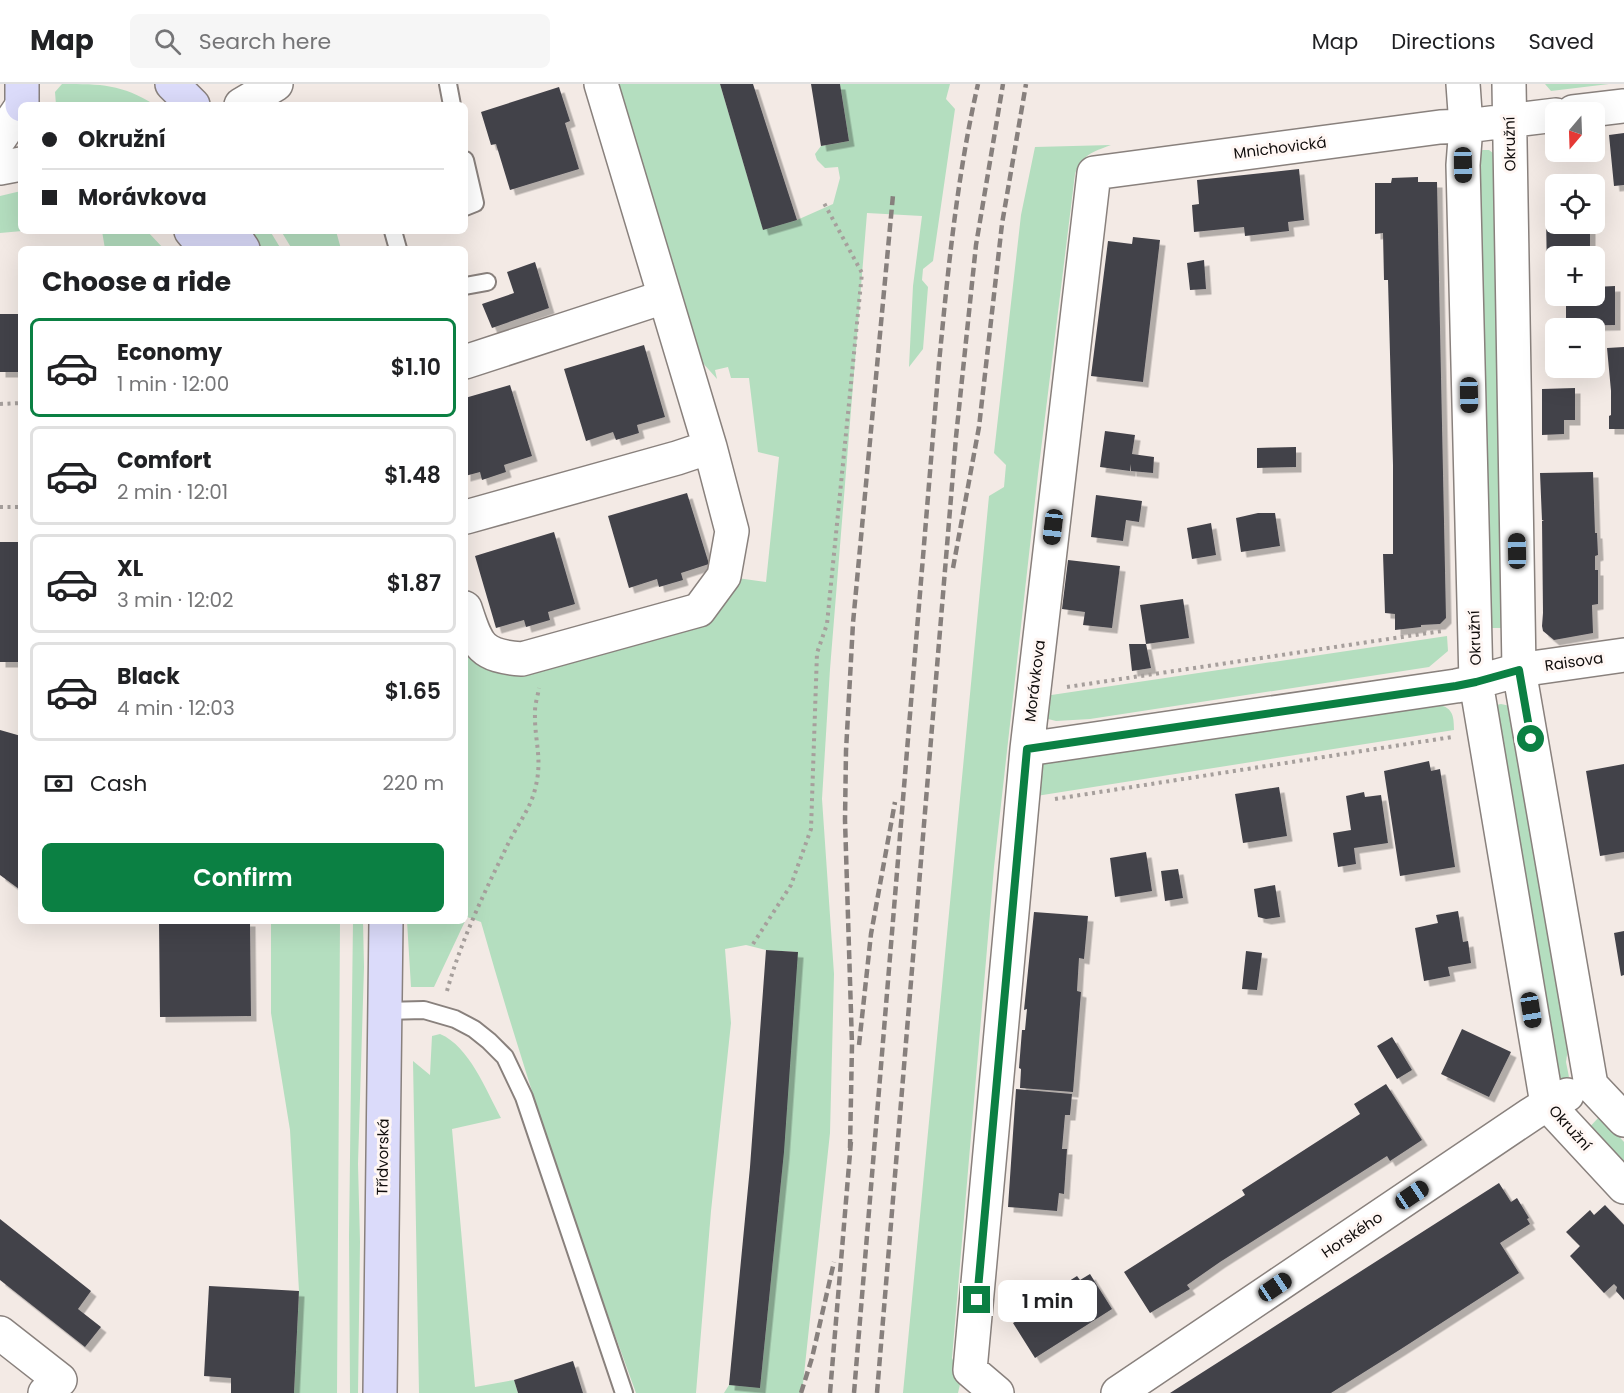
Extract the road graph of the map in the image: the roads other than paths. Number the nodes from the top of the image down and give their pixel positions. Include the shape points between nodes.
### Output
1 (22, 84) edge
2 (172, 84) edge
3 (276, 84) edge
4 (447, 84) edge
5 (601, 84) edge
6 (1463, 84) edge
7 (1509, 84) edge
8 (21, 102) edge
9 (190, 102) edge
10 (246, 102) edge
11 (451, 102) edge
12 (1624, 106) edge
13 (1605, 108) edge
14 (18, 111) edge
15 (1545, 116) edge
16 (1510, 121) junction
17 (1466, 126) junction
18 (0, 138) edge
19 (18, 165) edge
20 (0, 168) edge
21 (1094, 172) joint
22 (468, 173) edge
23 (468, 206) edge
24 (194, 234) edge
25 (204, 246) edge
26 (487, 282) dead end
27 (468, 285) edge
28 (664, 297) junction
29 (468, 361) edge
30 (710, 447) junction
31 (468, 517) edge
32 (468, 617) edge
33 (1624, 656) edge
34 (1519, 670) junction
35 (1476, 682) junction
36 (1027, 749) junction
37 (386, 924) edge
38 (384, 1011) junction
39 (1591, 1085) junction
40 (1547, 1104) junction
41 (1624, 1120) edge
42 (1624, 1187) edge
43 (0, 1333) edge
44 (53, 1387) edge
45 (380, 1393) edge
46 (624, 1393) edge
47 (997, 1393) edge
48 (1118, 1393) edge

1 - 8 main road
2 - 9 main road
3 - 10 street
4 - 11 lane
5 - 28 street
6 - 17 street
7 - 16 street, Okružní
12 - 13 street
14 - 18 street
15 - 16 street, Mnichovická
16 - 17 street, Mnichovická
16 - 34 street, Okružní
17 - 21 street, Mnichovická
17 - 35 street, Okružní via 1463,165
19 - 20 street
21 - 36 street, Morávkova
22 - 23 lane via 475,203
24 - 25 main road
26 - 27 lane
28 - 29 street
28 - 30 street
30 - 31 street
30 - 32 street via 732,531 724,576 699,610 522,659 489,652 476,640
33 - 34 street, Raisova
34 - 35 street, Raisova
34 - 39 street, Okružní
35 - 36 street, Raisova
35 - 40 street, Okružní
36 - 47 street, Morávkova via 970,1370
37 - 38 main road, Třídvorská
38 - 45 main road, Třídvorská
38 - 46 lane via 424,1010 440,1015 474,1029 505,1057 524,1097
39 - 40 street, Horského
39 - 41 street
40 - 42 street, Okružní
40 - 48 street, Horského
43 - 44 street

